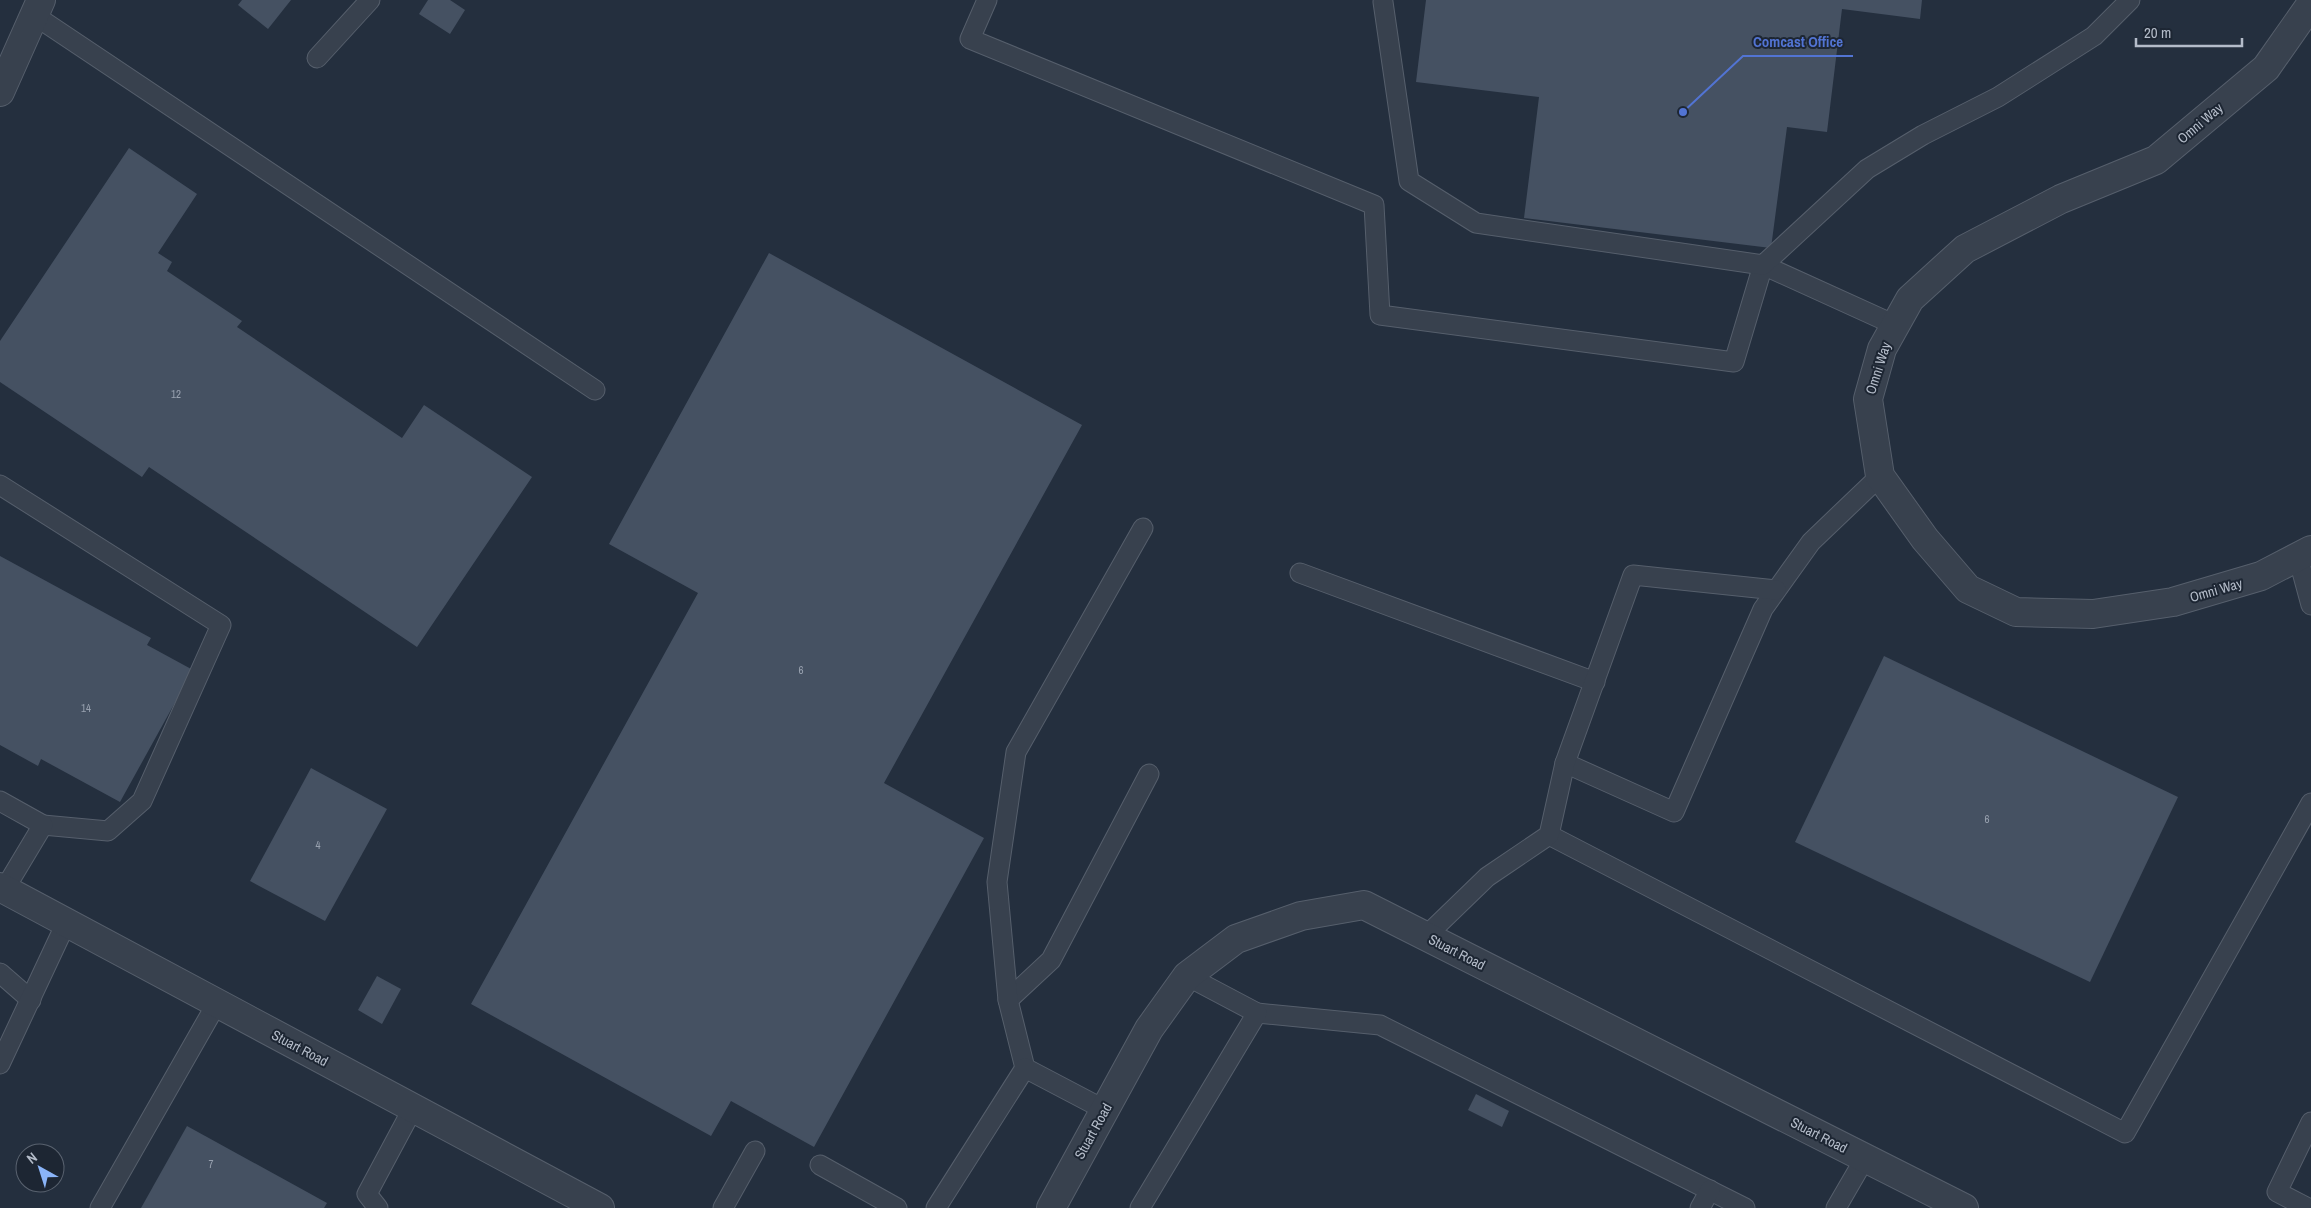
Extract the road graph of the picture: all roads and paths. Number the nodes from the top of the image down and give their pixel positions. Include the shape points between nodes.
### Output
1 (370, 0) edge
2 (988, 0) edge
3 (2130, 0) edge
4 (1382, 1) edge
5 (2311, 4) edge
6 (37, 7) edge
7 (8, 56) edge
8 (317, 58) dead end
9 (0, 92) edge
10 (1763, 264) junction
11 (1895, 325) junction
12 (595, 390) dead end
13 (1880, 476) junction
14 (0, 485) edge
15 (1143, 528) dead end
16 (2305, 554) edge
17 (1300, 573) dead end
18 (1776, 590) junction
19 (2311, 605) edge
20 (1594, 682) junction
21 (1566, 763) junction
22 (1149, 774) dead end
23 (0, 801) edge
24 (2311, 803) edge
25 (43, 825) junction
26 (1549, 835) junction
27 (2, 888) edge
28 (67, 922) junction
29 (1426, 936) junction
30 (0, 972) edge
31 (1187, 976) junction
32 (31, 1000) junction
33 (1008, 1000) junction
34 (217, 1003) junction
35 (1256, 1013) junction
36 (0, 1064) edge
37 (1026, 1068) junction
38 (413, 1108) junction
39 (1105, 1110) junction
40 (2311, 1122) edge
41 (755, 1152) dead end
42 (1865, 1158) junction
43 (820, 1165) dead end
44 (1710, 1190) junction
45 (100, 1208) edge
46 (378, 1208) edge
47 (600, 1208) edge
48 (724, 1208) edge
49 (897, 1208) edge
50 (936, 1208) edge
51 (1051, 1208) edge
52 (1140, 1208) edge
53 (1700, 1208) edge
54 (1745, 1208) edge
55 (1836, 1208) edge
56 (1964, 1208) edge
57 (2308, 1208) edge

1 - 8 lane
2 - 10 lane via 970,39 1374,205 1380,315 1734,362
3 - 10 lane via 2094,36 1998,97 1923,135 1867,169
4 - 10 lane via 1409,181 1476,223
5 - 11 street, Omni Way via 2266,68 2156,160 2060,199 1965,249 1910,299
6 - 7 street
6 - 12 lane
7 - 9 street
10 - 11 lane
11 - 13 street, Omni Way via 1882,349 1868,399
13 - 16 street, Omni Way via 1925,539 1968,589 2016,612 2093,614 2173,602 2261,576
13 - 18 lane via 1811,542
14 - 25 lane via 221,625 142,801 108,831
15 - 33 lane via 1016,752 997,882
16 - 19 lane
17 - 20 lane
18 - 20 lane via 1633,575
18 - 21 lane via 1763,609 1674,812
20 - 21 lane
21 - 26 lane
22 - 33 lane via 1051,960
23 - 25 lane
24 - 26 lane via 2126,1133
25 - 27 lane
26 - 29 lane via 1487,878
27 - 28 street, Stuart Road
28 - 32 lane
28 - 34 street, Stuart Road
29 - 31 street, Stuart Road via 1364,906 1302,916 1236,939
29 - 42 street, Stuart Road
30 - 32 lane
31 - 35 lane
31 - 39 street, Stuart Road via 1149,1029
32 - 36 lane
33 - 37 lane
34 - 38 street, Stuart Road
34 - 45 lane
35 - 44 lane via 1380,1025
35 - 52 lane
37 - 39 lane
37 - 50 lane
38 - 46 lane via 367,1194
38 - 47 street, Stuart Road
39 - 51 street, Stuart Road
40 - 57 lane via 2277,1192
41 - 48 lane
42 - 55 lane
42 - 56 street, Stuart Road
43 - 49 lane
44 - 53 lane
44 - 54 lane

